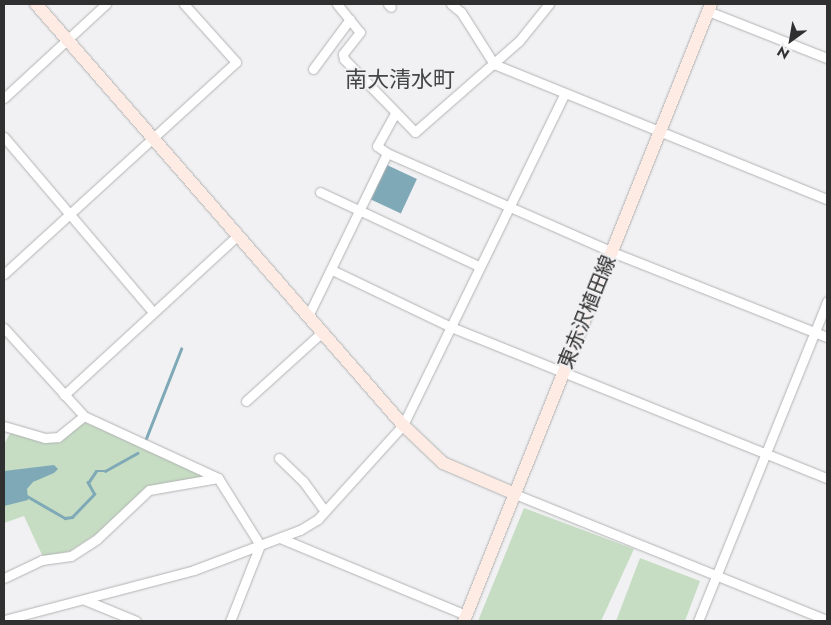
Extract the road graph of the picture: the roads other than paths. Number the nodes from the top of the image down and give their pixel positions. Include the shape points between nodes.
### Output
1 (36, 4) edge
2 (106, 4) edge
3 (184, 4) edge
4 (337, 4) edge
5 (451, 4) edge
6 (548, 4) edge
7 (710, 7) edge
8 (350, 19) junction
9 (67, 40) junction
10 (827, 58) edge
11 (494, 64) junction
12 (313, 69) dead end
13 (565, 93) junction
14 (4, 98) edge
15 (395, 113) junction
16 (660, 131) junction
17 (4, 136) edge
18 (152, 137) junction
19 (387, 153) junction
20 (320, 192) dead end
21 (827, 198) edge
22 (508, 206) junction
23 (360, 211) junction
24 (70, 214) junction
25 (238, 235) junction
26 (612, 252) junction
27 (479, 266) junction
28 (332, 270) junction
29 (4, 274) edge
30 (827, 301) edge
31 (153, 312) junction
32 (308, 316) junction
33 (451, 327) junction
34 (4, 328) edge
35 (322, 332) junction
36 (815, 332) junction
37 (827, 337) edge
38 (563, 373) junction
39 (64, 395) junction
40 (246, 402) dead end
41 (84, 416) junction
42 (403, 425) junction
43 (4, 426) edge
44 (766, 454) junction
45 (279, 458) dead end
46 (218, 478) junction
47 (827, 478) edge
48 (515, 494) junction
49 (325, 511) junction
50 (280, 538) junction
51 (260, 545) junction
52 (718, 574) junction
53 (4, 578) edge
54 (85, 600) junction
55 (465, 618) edge
56 (4, 620) edge
57 (827, 620) edge
58 (136, 621) edge
59 (230, 621) edge
60 (698, 621) edge

1 - 9 street
2 - 9 street
3 - 18 street via 236,62
4 - 8 street
5 - 11 street via 460,12
6 - 11 street via 519,41
7 - 10 street
7 - 16 street, 東赤沢植田線
8 - 12 street
8 - 15 street via 360,32 343,54 344,60
9 - 14 street
9 - 18 street
11 - 13 street
11 - 15 street via 415,132
13 - 16 street
13 - 22 street
15 - 19 street via 377,146
16 - 21 street
16 - 26 street, 東赤沢植田線
17 - 24 street
18 - 24 street
18 - 25 street
19 - 22 street
19 - 23 street
20 - 23 street
22 - 26 street
22 - 27 street
23 - 27 street
23 - 28 street
24 - 29 street
24 - 31 street
25 - 31 street
25 - 32 street
26 - 36 street
26 - 38 street, 東赤沢植田線
27 - 33 street
28 - 32 street
28 - 33 street
30 - 36 street
31 - 39 street
32 - 35 street
33 - 38 street
33 - 42 street
34 - 39 street
35 - 40 street
35 - 42 street
36 - 37 street
36 - 44 street
38 - 44 street
38 - 48 street, 東赤沢植田線
39 - 41 street
41 - 43 street via 58,437 45,438
41 - 46 street
42 - 48 street via 443,463
42 - 49 street
44 - 47 street
44 - 52 street
45 - 49 street via 303,481
46 - 51 street
46 - 53 street via 149,490 97,539 72,556 42,560
48 - 52 street
48 - 55 street, 東赤沢植田線
49 - 50 street via 300,530
50 - 51 street
50 - 55 street
51 - 54 street via 194,570
51 - 59 street
52 - 57 street
52 - 60 street
54 - 56 street
54 - 58 street

